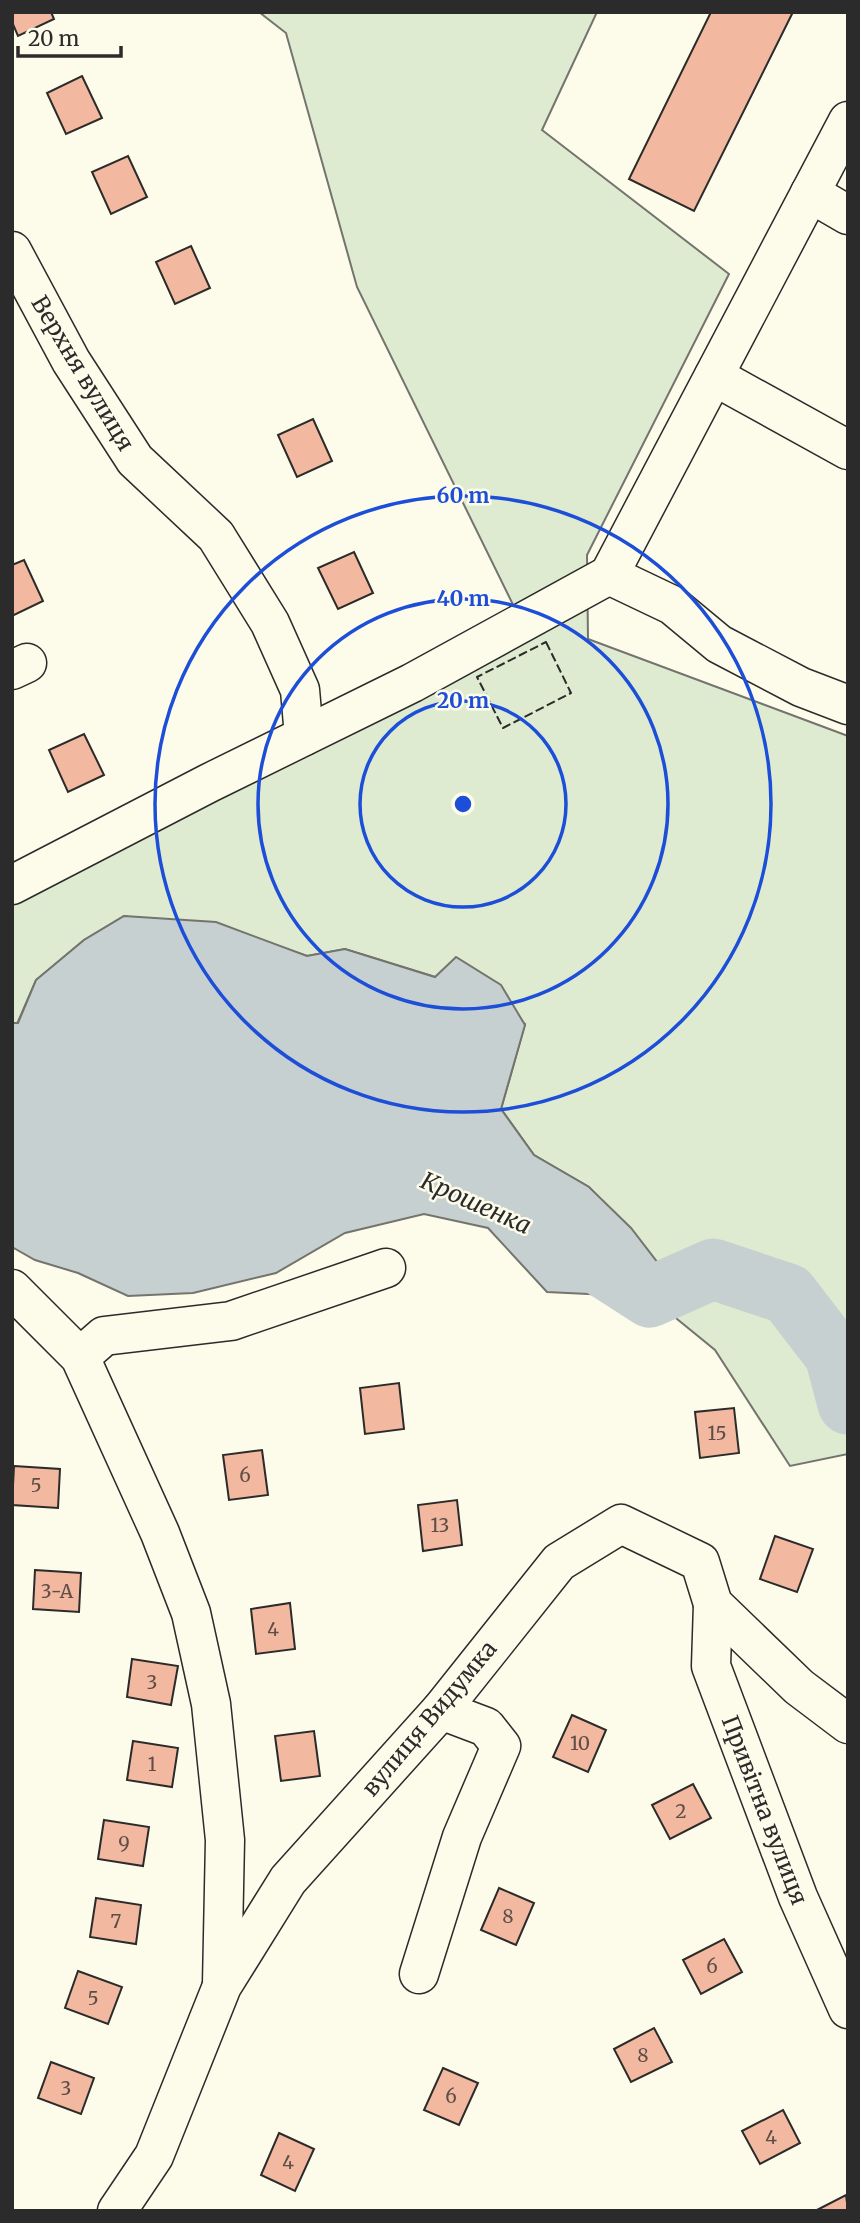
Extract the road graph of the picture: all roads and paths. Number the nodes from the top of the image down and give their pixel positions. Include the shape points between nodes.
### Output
1 (848, 121) edge
2 (810, 193) junction
3 (848, 215) edge
4 (12, 251) edge
5 (714, 376) junction
6 (848, 450) edge
7 (609, 575) junction
8 (848, 705) edge
9 (304, 736) junction
10 (12, 885) edge
11 (386, 1268) dead end
12 (13, 1292) edge
13 (80, 1357) junction
14 (713, 1604) junction
15 (440, 1710) junction
16 (848, 1724) edge
17 (419, 1975) dead end
18 (222, 1986) junction
19 (848, 2009) edge
20 (117, 2211) edge

1 - 2 street
2 - 3 street
2 - 5 street
4 - 9 street, Верхня вулиця via 71,361 135,460 216,536 270,623 300,690
5 - 6 street
5 - 7 street
7 - 8 street via 671,605 719,645
7 - 9 street via 412,683
9 - 10 street
11 - 13 street via 230,1321 104,1336
12 - 13 street
13 - 18 street via 160,1533 194,1626 211,1704 225,1840
14 - 15 street, вулиця Видумка via 700,1562 621,1524 559,1562
14 - 16 street, вулиця Видумка via 799,1688
14 - 19 street, Привітна вулиця via 710,1666 798,1898
15 - 17 street via 486,1727 501,1746 462,1837
15 - 18 street, вулиця Видумка via 288,1880
18 - 20 street, вулиця Видумка via 154,2156

